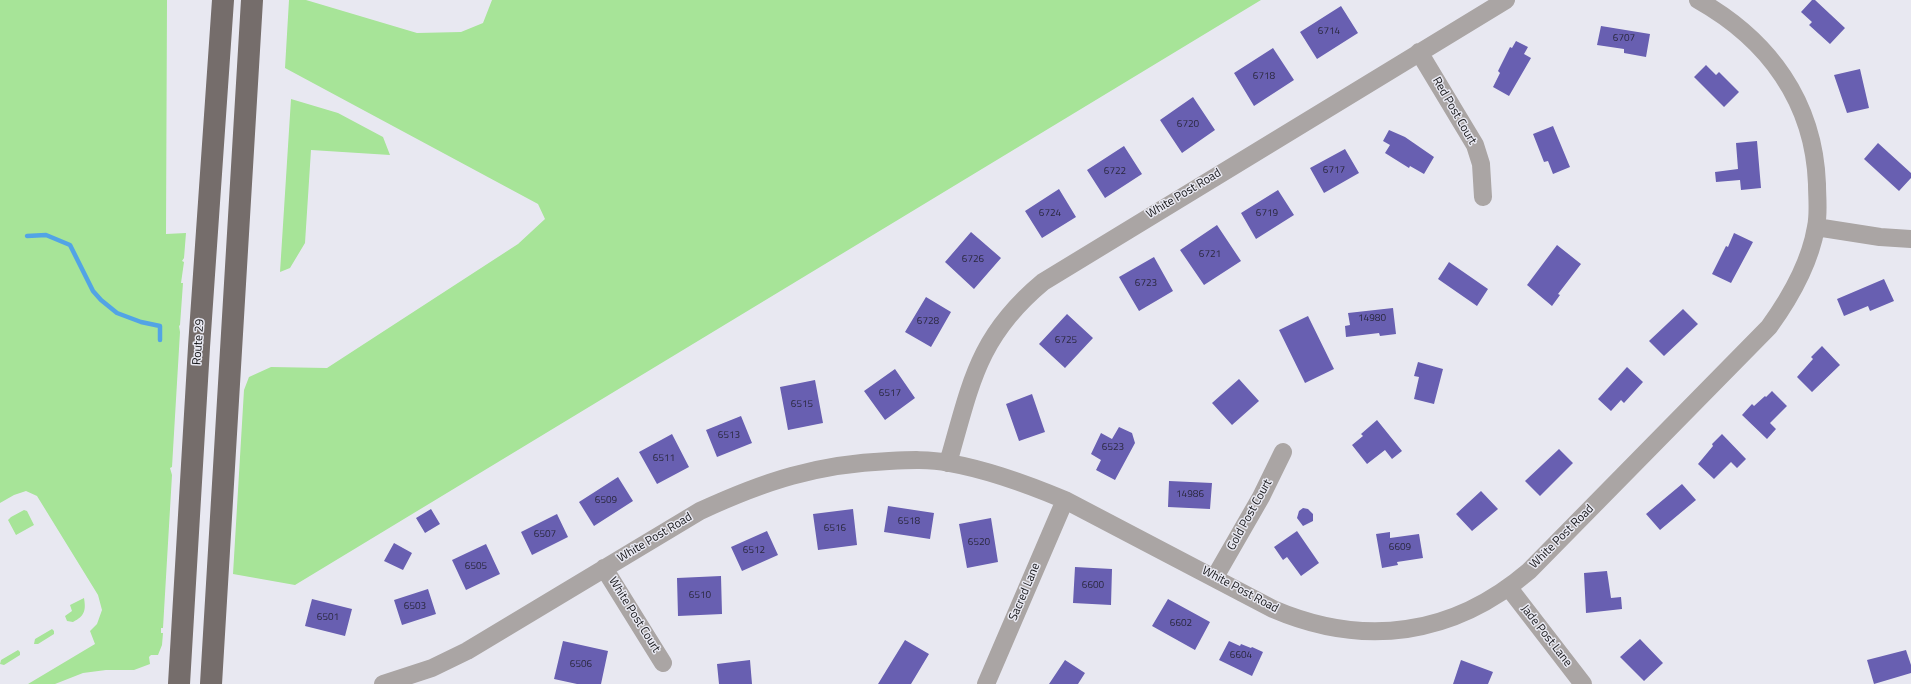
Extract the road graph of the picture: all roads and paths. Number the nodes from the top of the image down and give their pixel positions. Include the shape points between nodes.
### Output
1 (223, 0) edge
2 (252, 0) edge
3 (1506, 0) edge
4 (1698, 0) edge
5 (1419, 52) junction
6 (1484, 197) dead end
7 (1816, 227) junction
8 (1911, 239) edge
9 (1283, 452) dead end
10 (948, 463) junction
11 (1064, 500) junction
12 (604, 568) junction
13 (1215, 577) junction
14 (1509, 588) junction
15 (663, 663) dead end
16 (180, 684) edge
17 (211, 684) edge
18 (383, 684) edge
19 (986, 684) edge
20 (1583, 684) edge

1 - 16 main road, Route 29 via 199,347
2 - 17 main road
3 - 5 street, White Post Road
4 - 7 street, White Post Road via 1716,10 1756,42 1780,70 1797,100 1814,153 1818,211
5 - 6 street, Red Post Court via 1475,145 1481,164
5 - 10 street, White Post Road via 1120,233 1029,293 1001,324 981,357
7 - 8 street
7 - 14 street, White Post Road via 1793,289 1768,327 1529,571
9 - 13 street, Gold Post Court via 1261,497
10 - 11 street, White Post Road via 1003,476
10 - 12 street, White Post Road via 913,460 859,462 785,476 700,511
11 - 13 street, White Post Road
11 - 19 street, Sacred Lane
12 - 15 street, White Post Court
12 - 18 street, White Post Road via 468,651 432,668
13 - 14 street, White Post Road via 1273,609 1297,619 1333,628 1369,632 1403,630 1436,624 1484,604
14 - 20 street, Jade Post Lane

